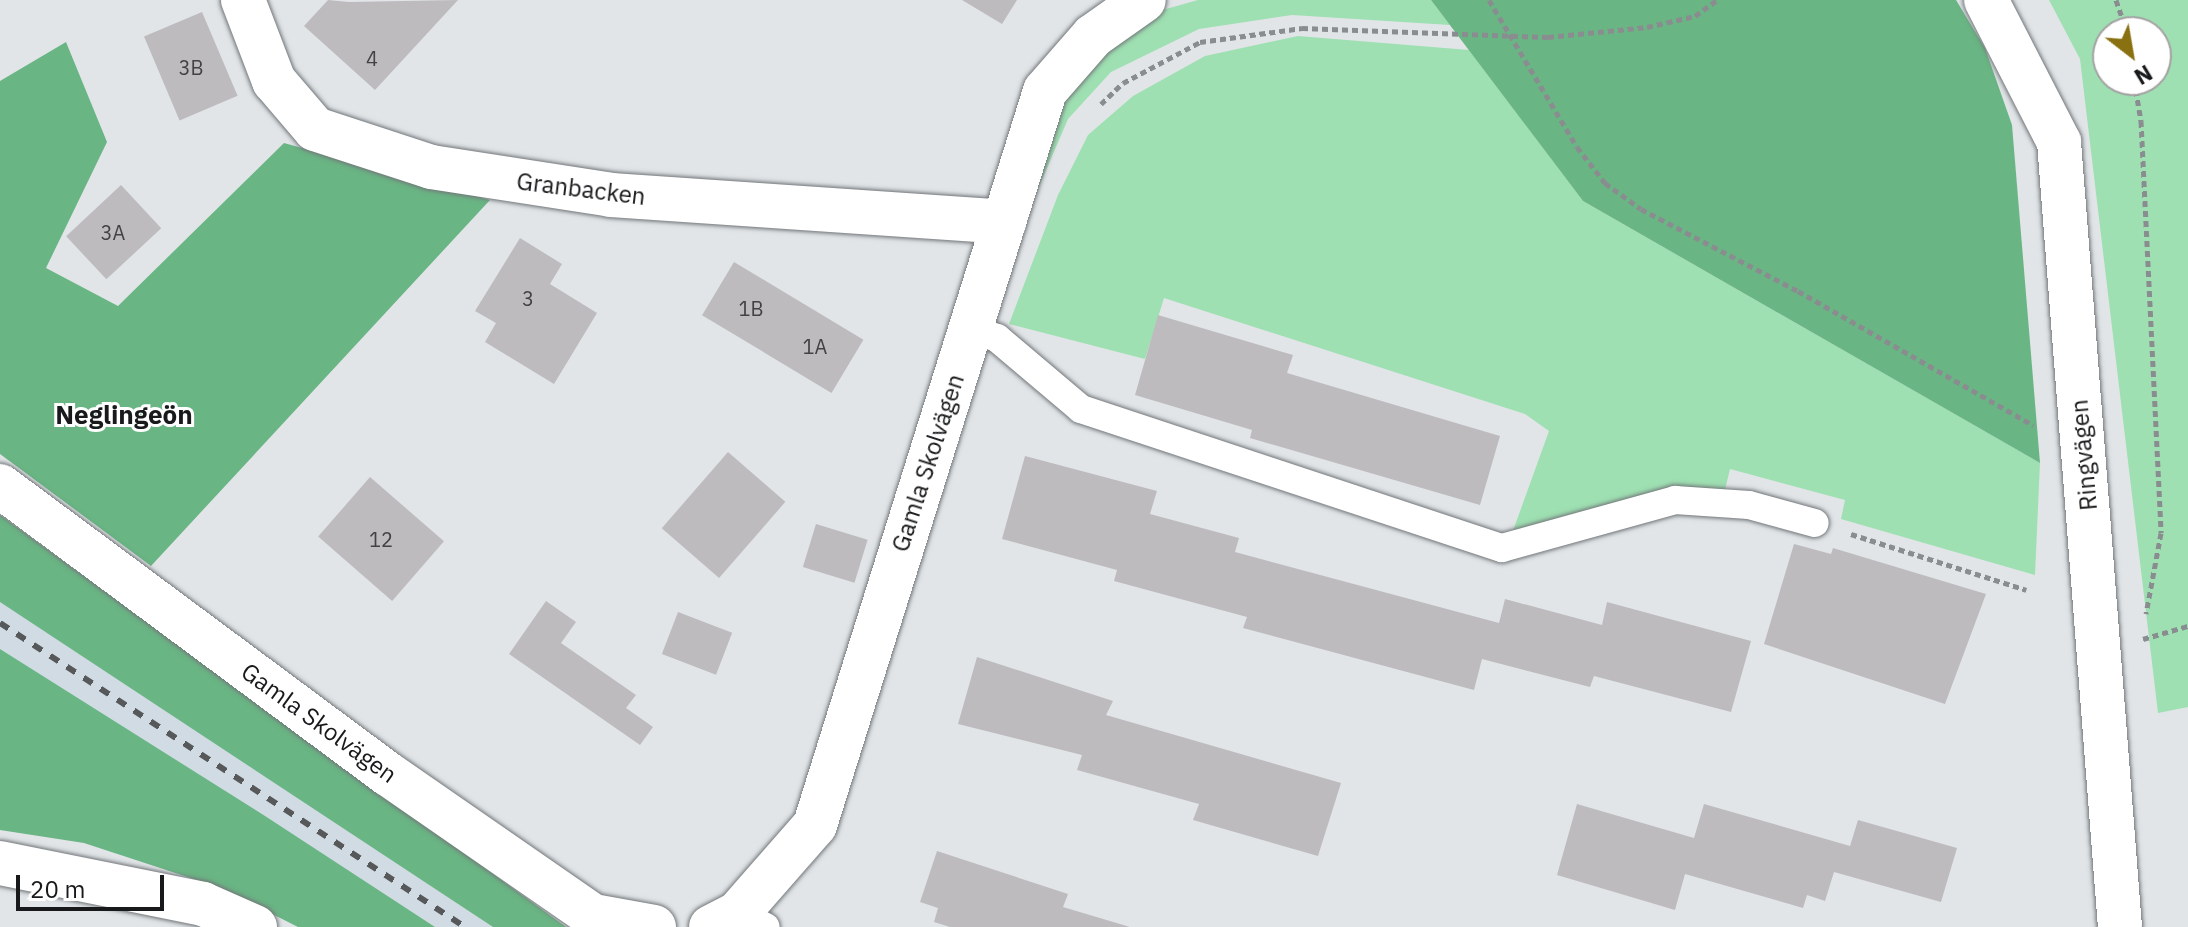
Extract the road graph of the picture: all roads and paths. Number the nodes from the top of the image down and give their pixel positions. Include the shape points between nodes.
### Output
1 (243, 0) edge
2 (1144, 0) edge
3 (1489, 0) edge
4 (1717, 0) edge
5 (1986, 0) edge
6 (1508, 35) junction
7 (2137, 96) edge
8 (1089, 116) dead end
9 (1004, 222) junction
10 (971, 329) junction
11 (2085, 457) junction
12 (0, 486) edge
13 (1815, 523) joint
14 (2026, 590) dead end
15 (2145, 621) dead end
16 (2188, 626) edge
17 (2142, 631) dead end
18 (2138, 641) junction
19 (2135, 651) dead end
20 (0, 863) edge
21 (738, 922) edge
22 (255, 927) edge
23 (654, 927) edge
24 (2120, 927) edge

1 - 9 street, Granbacken via 274,81 315,129 431,167 611,195
2 - 9 street, Gamla Skolvägen via 1093,36 1045,91
3 - 6 path
4 - 6 path via 1695,16 1647,27 1548,37
5 - 11 street, Ringvägen via 2059,142
6 - 8 path via 1302,28 1200,42 1123,83
6 - 11 path via 1577,147 1617,192 1948,374
7 - 15 path via 2161,533
9 - 10 street, Gamla Skolvägen
10 - 13 lane via 997,338 1081,409 1502,548 1675,500 1749,505
10 - 21 street, Gamla Skolvägen via 815,825
11 - 24 street, Ringvägen
12 - 23 street, Gamla Skolvägen via 388,774 593,916
13 - 14 path
16 - 18 path
17 - 18 path
18 - 19 path
20 - 22 street via 203,904

